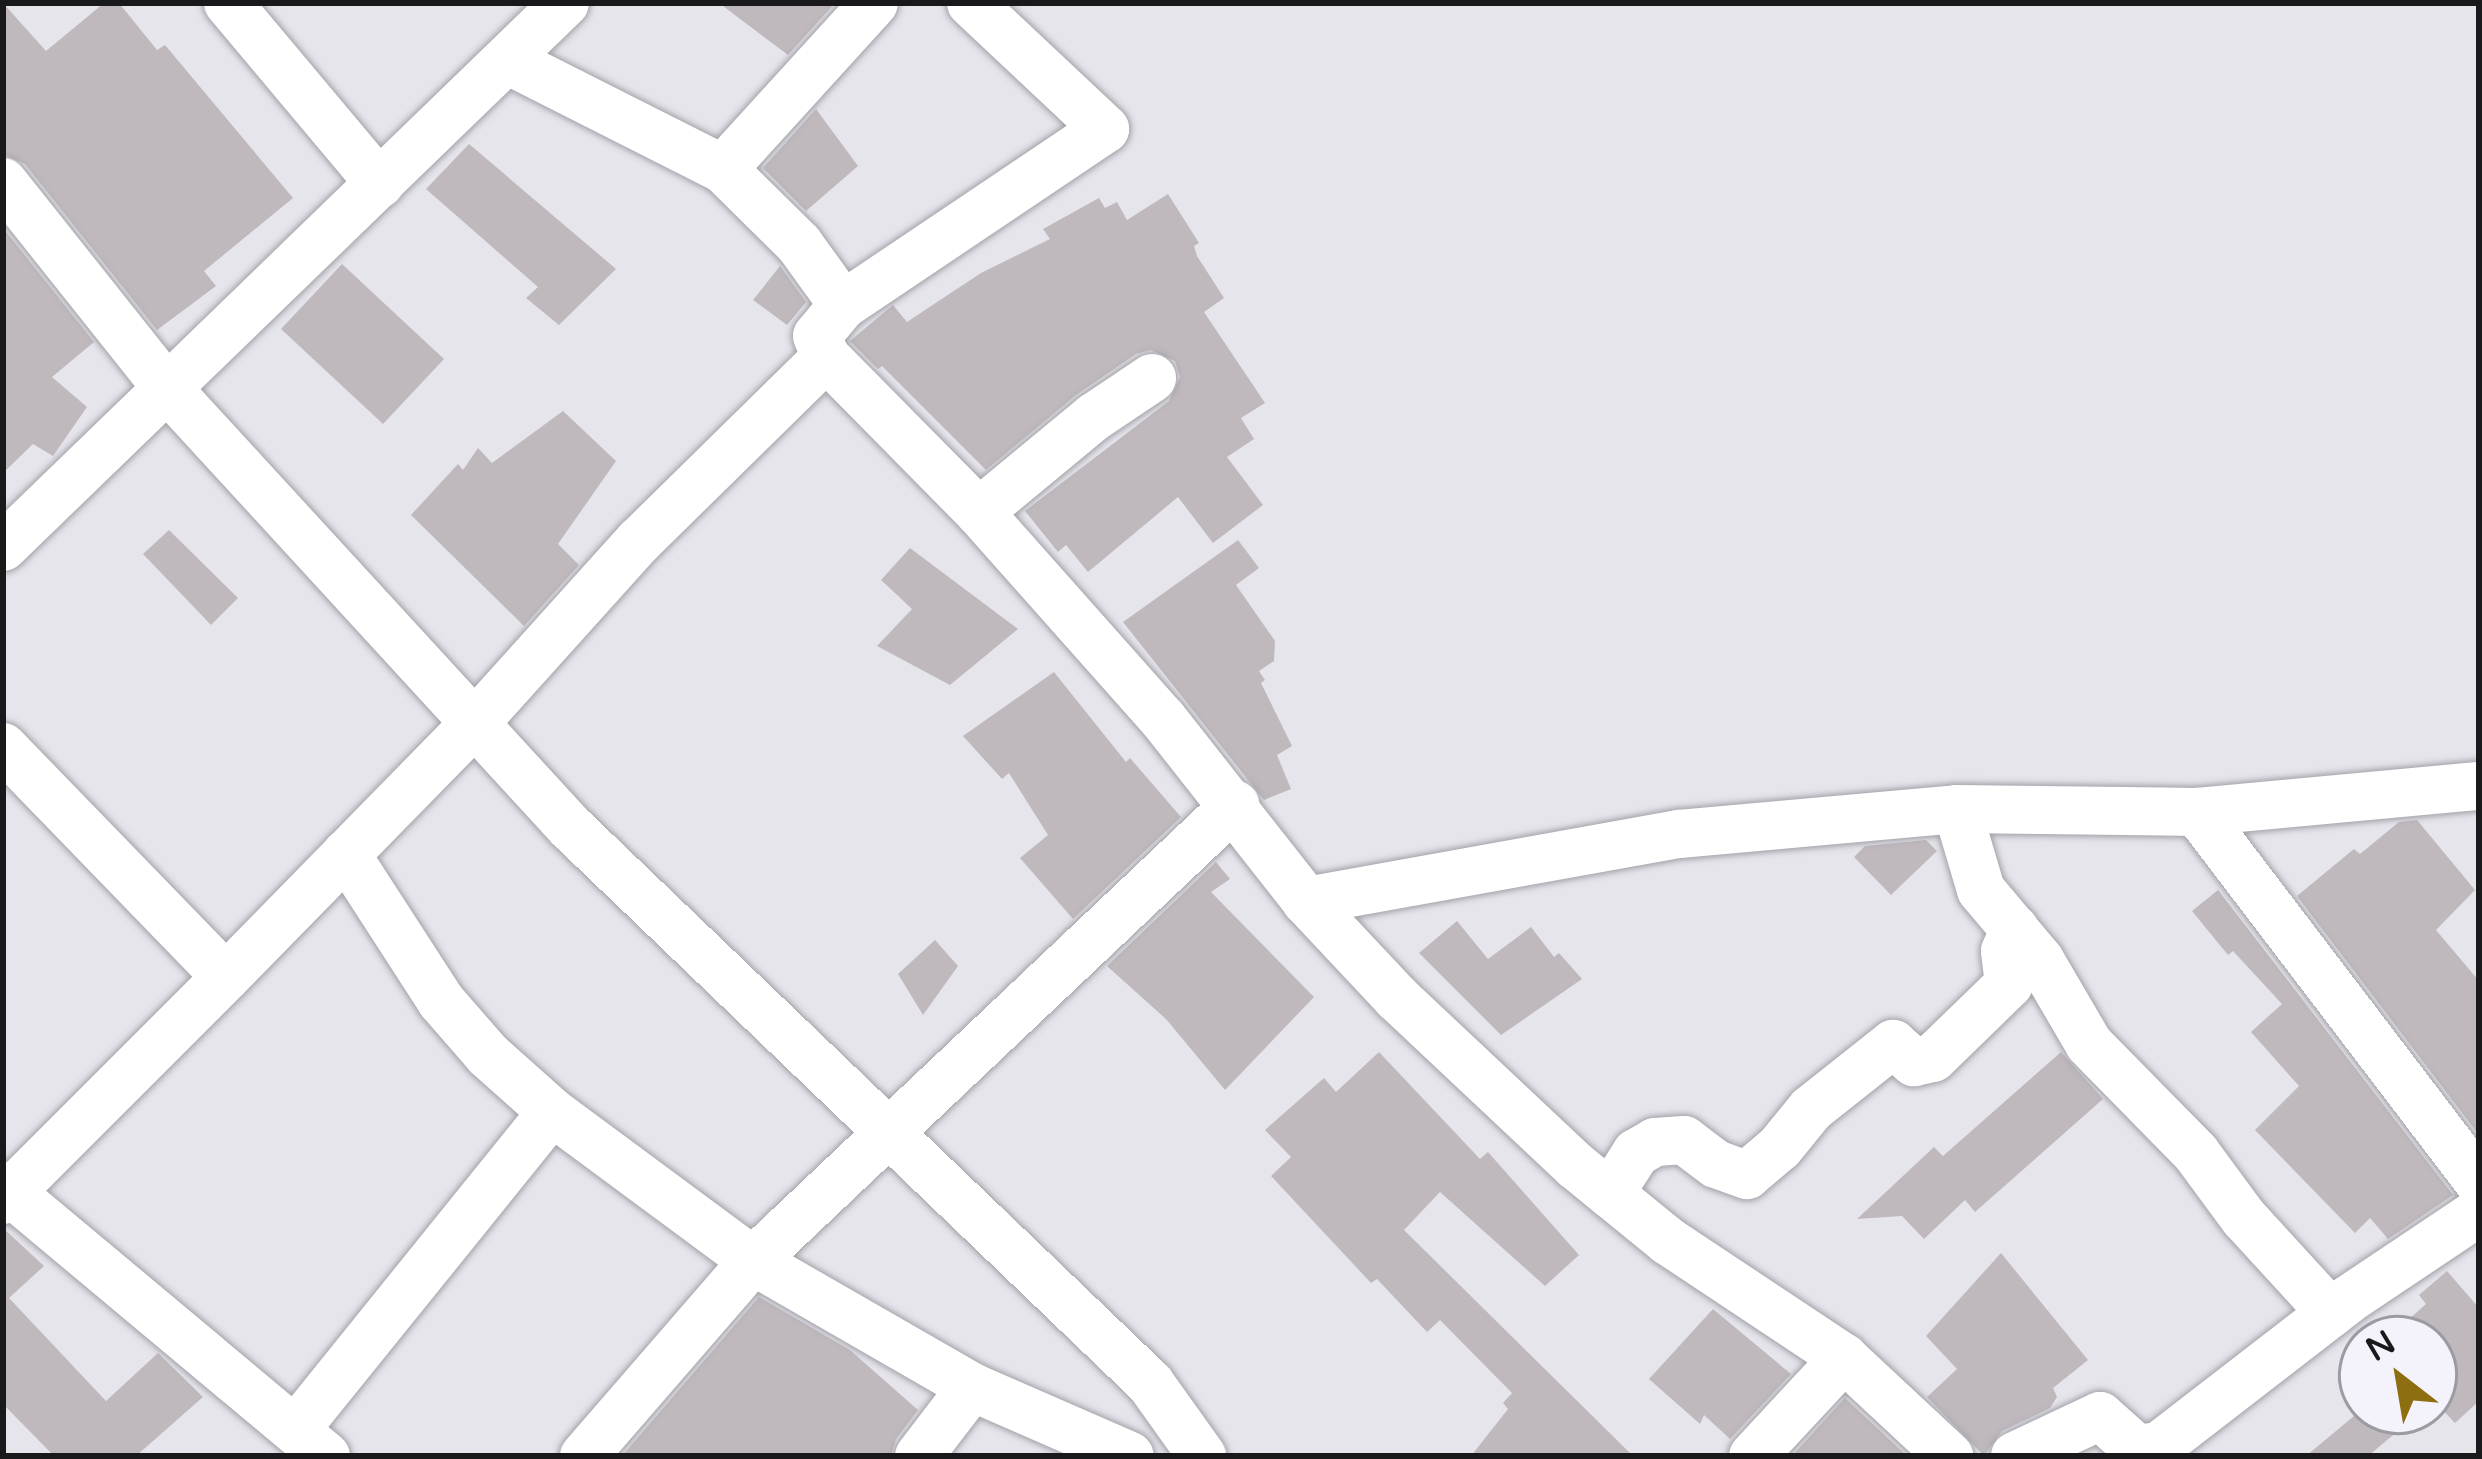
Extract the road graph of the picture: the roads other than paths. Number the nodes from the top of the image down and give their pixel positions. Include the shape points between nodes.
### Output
1 (228, 3) edge
2 (565, 3) edge
3 (874, 3) edge
4 (970, 3) edge
5 (509, 62) junction
6 (723, 169) junction
7 (3, 182) edge
8 (380, 184) junction
9 (843, 305) junction
10 (826, 358) junction
11 (1152, 378) dead end
12 (166, 387) junction
13 (979, 512) junction
14 (3, 547) edge
15 (474, 724) junction
16 (3, 747) edge
17 (2479, 786) edge
18 (1235, 805) junction
19 (1957, 808) junction
20 (2197, 812) junction
21 (346, 854) junction
22 (1306, 901) junction
23 (2015, 929) junction
24 (226, 976) junction
25 (553, 1112) junction
26 (886, 1130) junction
27 (2479, 1181) edge
28 (6, 1193) edge
29 (1610, 1194) junction
30 (2479, 1212) edge
31 (753, 1261) junction
32 (2331, 1313) junction
33 (1844, 1358) junction
34 (972, 1387) junction
35 (311, 1442) edge
36 (584, 1456) edge
37 (919, 1456) edge
38 (1130, 1456) edge
39 (1202, 1456) edge
40 (1753, 1456) edge
41 (1948, 1456) edge
42 (2014, 1456) edge

1 - 8 street
2 - 5 street
3 - 6 street
4 - 9 street via 1105,130
5 - 6 street
5 - 8 street
6 - 9 street via 799,244
7 - 12 street
8 - 12 street
9 - 10 street via 817,336
10 - 13 street
10 - 15 street via 639,541
11 - 13 street
12 - 14 street
12 - 15 street
13 - 18 street
15 - 21 street
15 - 26 street
16 - 24 street
17 - 20 street
18 - 22 street
18 - 26 street
19 - 20 street
19 - 22 street via 1678,834
19 - 23 street via 1981,890
20 - 27 street
21 - 24 street
21 - 25 street via 441,1001
22 - 29 street via 1397,998
23 - 29 street via 2005,950 2009,984 1933,1058 1914,1062 1893,1044 1810,1109 1747,1175 1684,1139 1655,1142 1636,1153
23 - 32 street via 2089,1044 2196,1153
24 - 28 street
25 - 31 street
25 - 35 street
26 - 31 street
26 - 39 street via 1150,1383
28 - 35 street
29 - 33 street
30 - 32 street
31 - 34 street
31 - 36 street
32 - 42 street via 2148,1451 2100,1416
33 - 40 street
33 - 41 street
34 - 37 street
34 - 38 street

